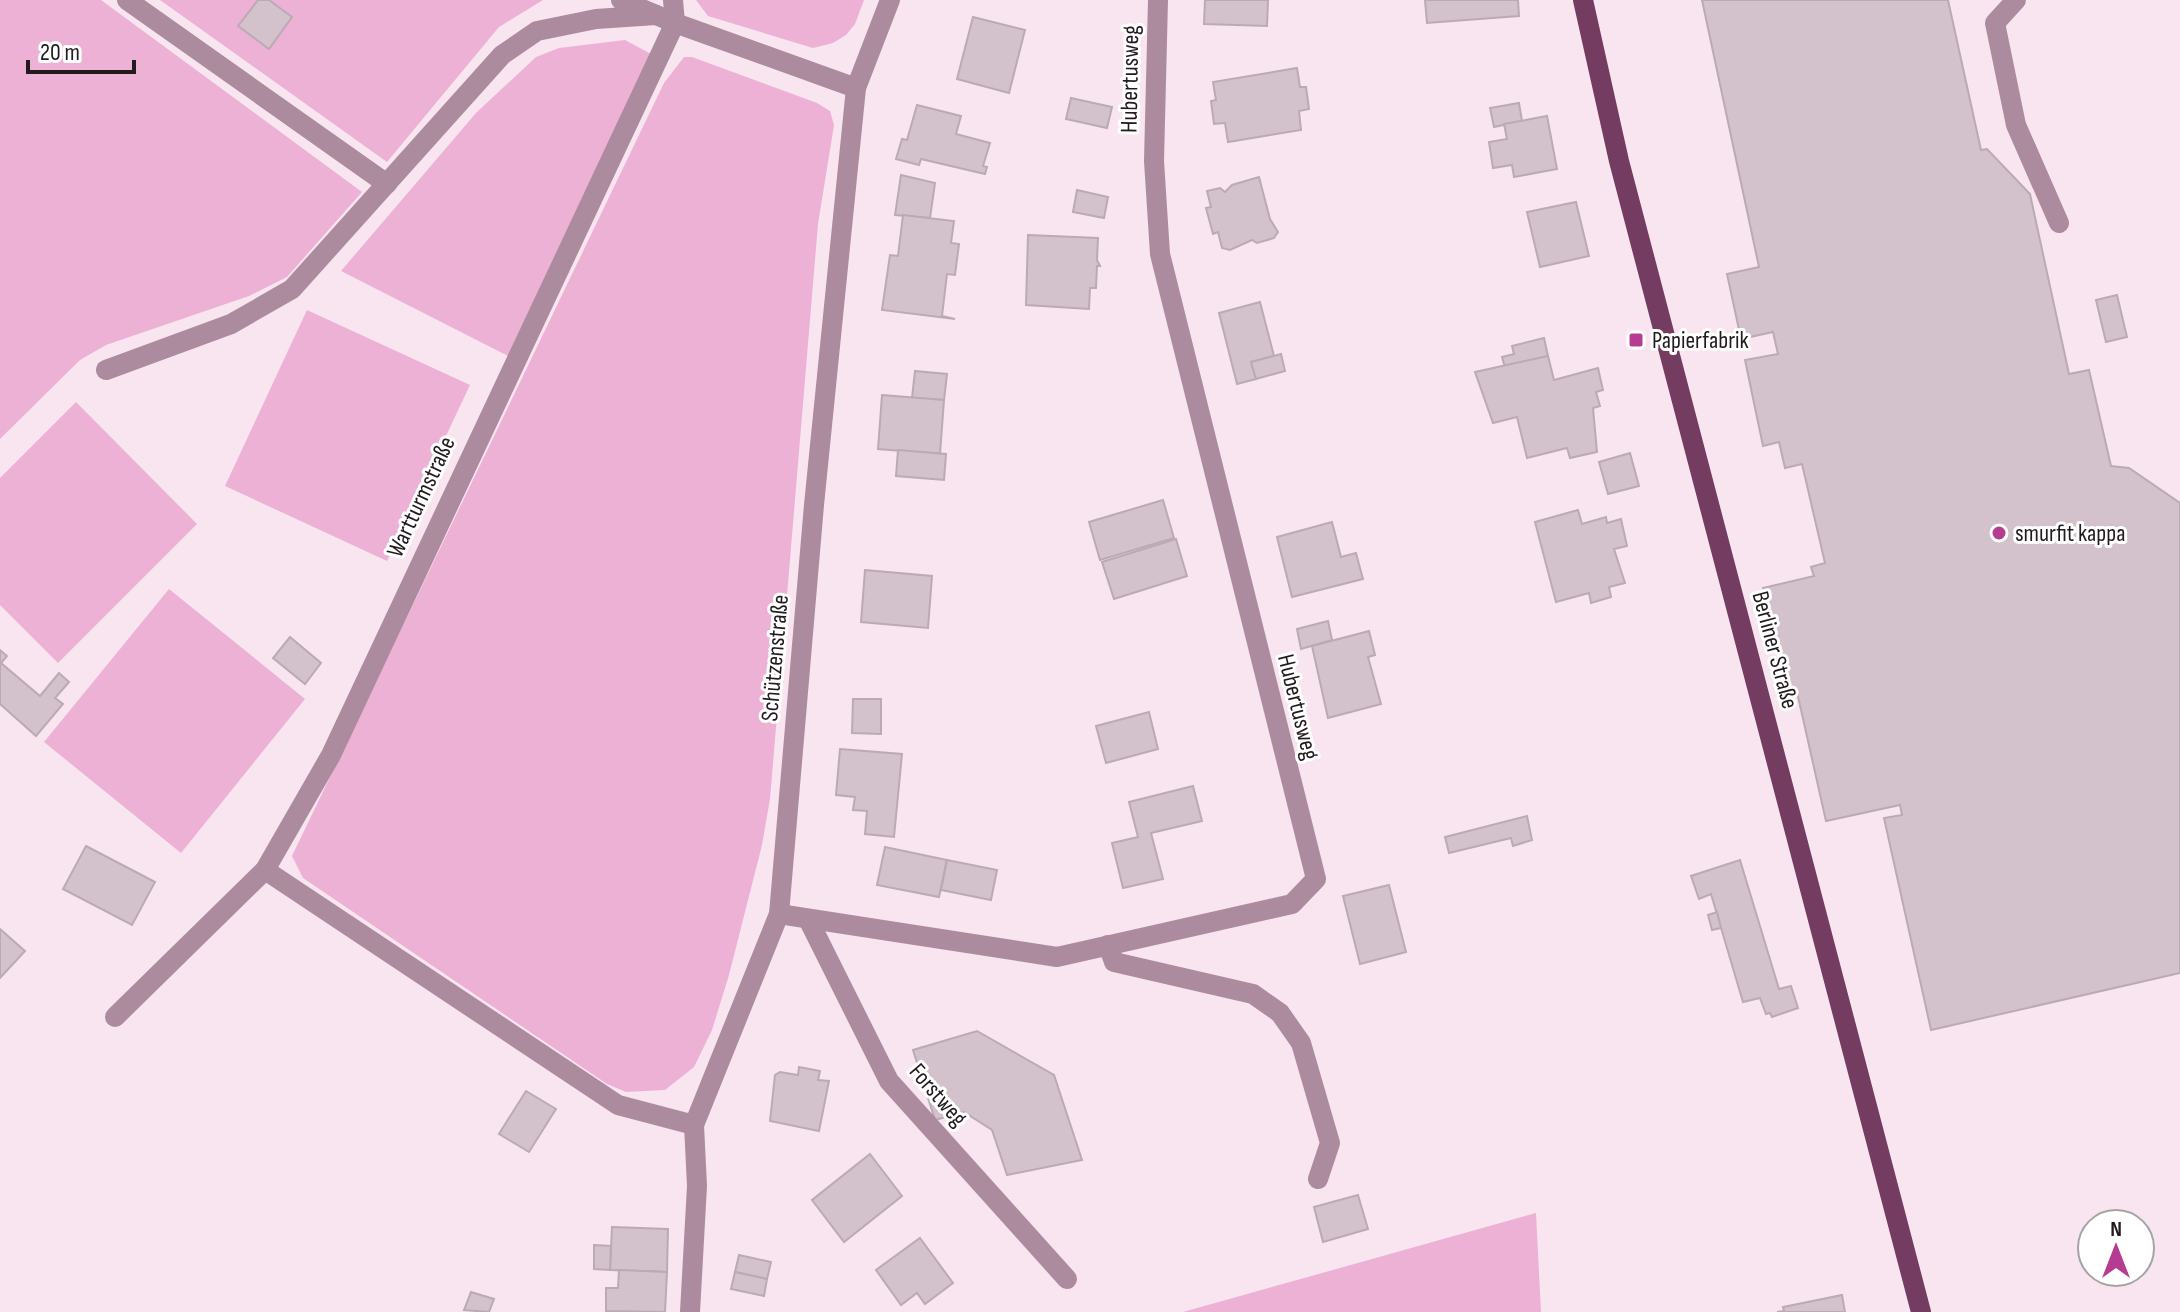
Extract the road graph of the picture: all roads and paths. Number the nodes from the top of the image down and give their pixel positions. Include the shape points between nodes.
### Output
1 (127, 0) edge
2 (621, 0) edge
3 (673, 0) edge
4 (890, 0) edge
5 (1158, 0) edge
6 (1583, 0) edge
7 (2016, 0) edge
8 (656, 15) junction
9 (675, 23) junction
10 (856, 88) junction
11 (387, 184) junction
12 (2059, 223) dead end
13 (106, 370) dead end
14 (265, 870) junction
15 (779, 914) junction
16 (808, 919) junction
17 (1108, 945) junction
18 (115, 1017) dead end
19 (694, 1125) junction
20 (1318, 1179) dead end
21 (1067, 1279) dead end
22 (690, 1312) edge
23 (1921, 1312) edge

1 - 11 street
2 - 8 street
3 - 9 street
4 - 10 street, Schützenstraße
5 - 17 street, Hubertusweg via 1154,161 1160,254 1316,879 1292,904
6 - 23 main road, Berliner Straße via 1623,176
7 - 12 street via 1995,23 2016,125
8 - 9 street
8 - 11 street via 596,19 537,31 502,55
9 - 10 street
9 - 14 street, Wartturmstraße via 331,755
10 - 15 street, Schützenstraße
11 - 13 street via 292,289 231,324
14 - 18 street, Wartturmstraße
14 - 19 street via 618,1105
15 - 16 street, Hubertusweg
15 - 19 street, Schützenstraße
16 - 17 street, Hubertusweg via 1057,957
16 - 21 street, Forstweg via 889,1081
17 - 20 street via 1114,962 1253,994 1280,1013 1301,1043 1330,1143
19 - 22 street, Schützenstraße via 697,1186

